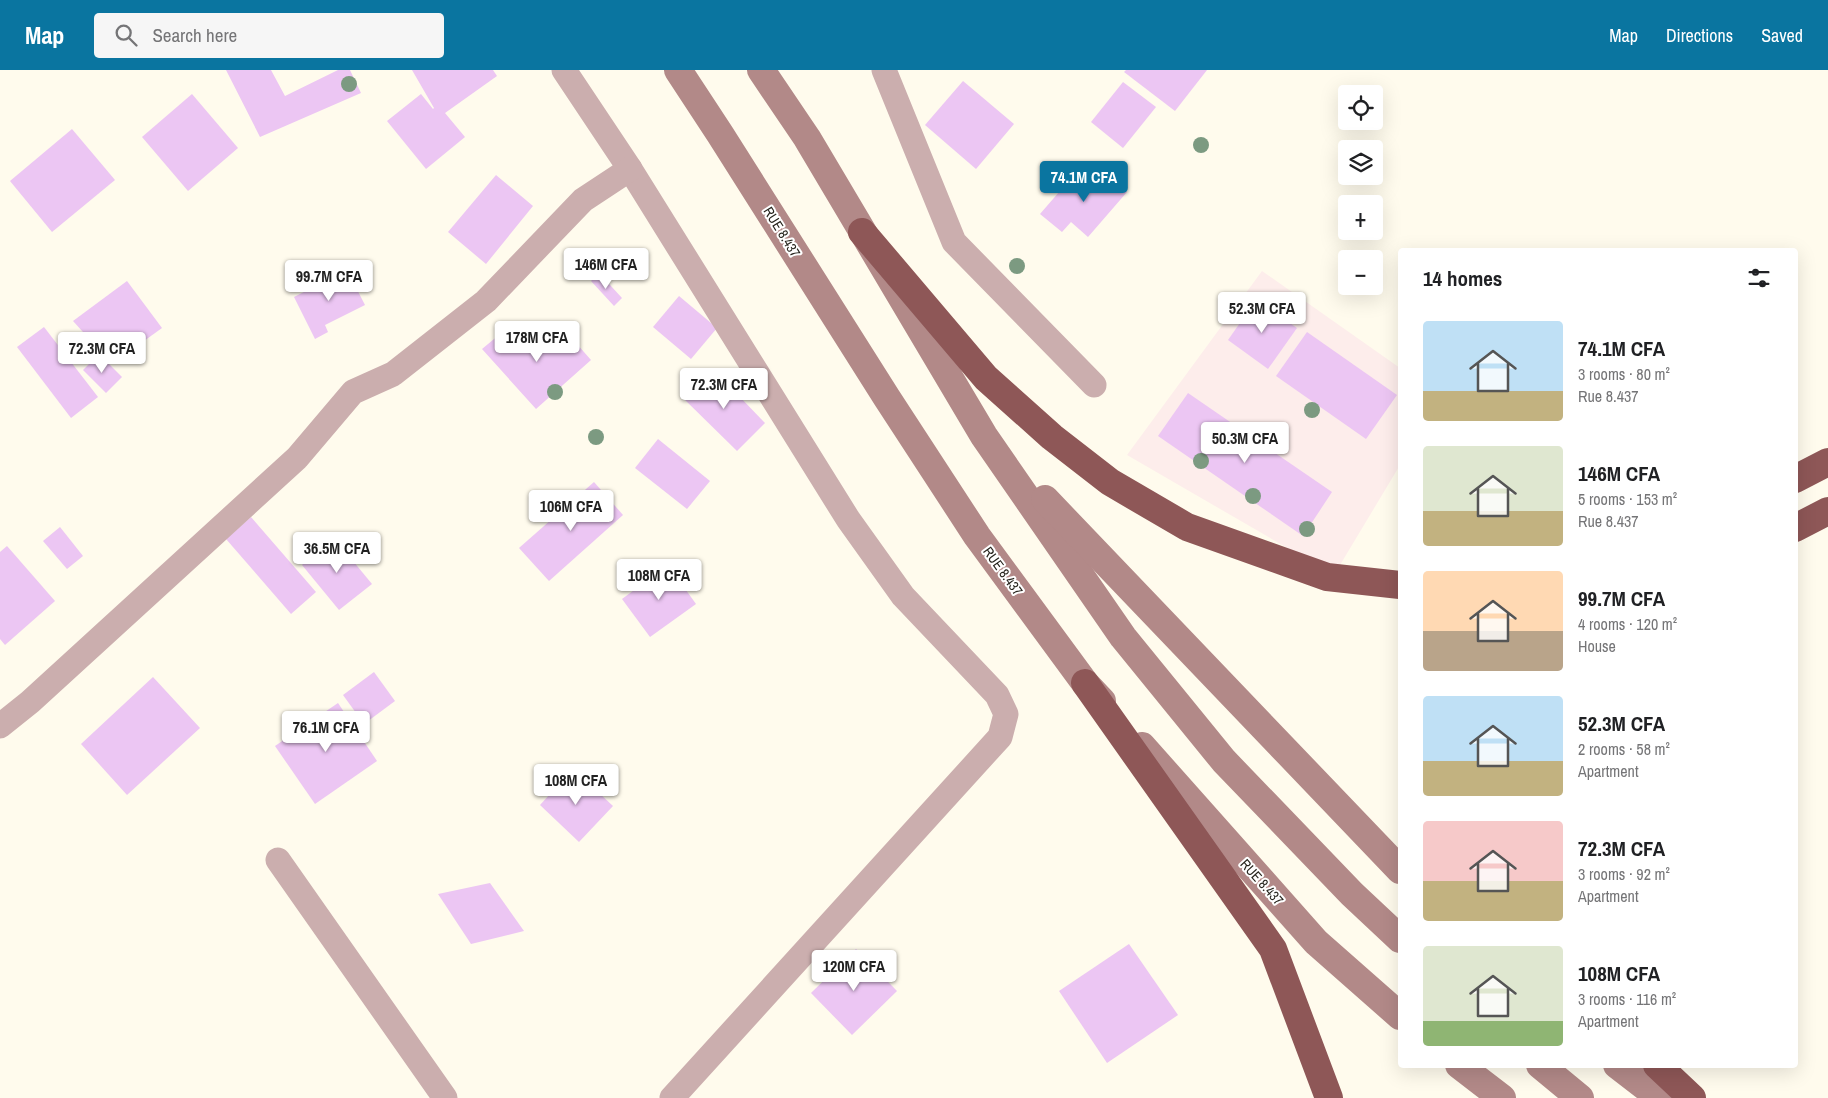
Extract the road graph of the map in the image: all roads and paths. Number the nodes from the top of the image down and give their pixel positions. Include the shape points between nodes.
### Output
1 (564, 70) edge
2 (678, 70) edge
3 (761, 70) edge
4 (884, 70) edge
5 (630, 169) junction
6 (862, 232) junction
7 (1094, 385) dead end
8 (984, 436) junction
9 (1828, 462) edge
10 (1798, 477) edge
11 (1828, 511) edge
12 (1798, 526) edge
13 (1398, 585) edge
14 (1085, 683) junction
15 (0, 726) edge
16 (278, 860) dead end
17 (1398, 868) edge
18 (1398, 937) edge
19 (1398, 1014) edge
20 (1457, 1068) edge
21 (1463, 1068) edge
22 (1544, 1068) edge
23 (1621, 1068) edge
24 (1660, 1068) edge
25 (446, 1098) edge
26 (672, 1098) edge
27 (1329, 1098) edge
28 (1488, 1098) edge
29 (1502, 1098) edge
30 (1580, 1098) edge
31 (1660, 1098) edge
32 (1692, 1098) edge

1 - 5 street
2 - 14 main road, RUE 8.437 via 977,536
3 - 6 main road via 807,138
4 - 7 street via 954,242
5 - 15 street via 583,200 486,301 393,374 353,392 297,458
5 - 26 street via 848,519 903,596 997,695 1006,714 1000,737
6 - 8 main road
6 - 13 highway via 986,378 1052,437 1110,482 1187,527 1327,577
8 - 17 main road
8 - 18 main road via 1123,637 1224,761
9 - 10 highway
11 - 12 highway
14 - 19 main road, RUE 8.437 via 1316,942
14 - 27 highway via 1273,950
16 - 25 street
20 - 28 main road
21 - 29 main road
22 - 30 main road
23 - 31 main road
24 - 32 highway

